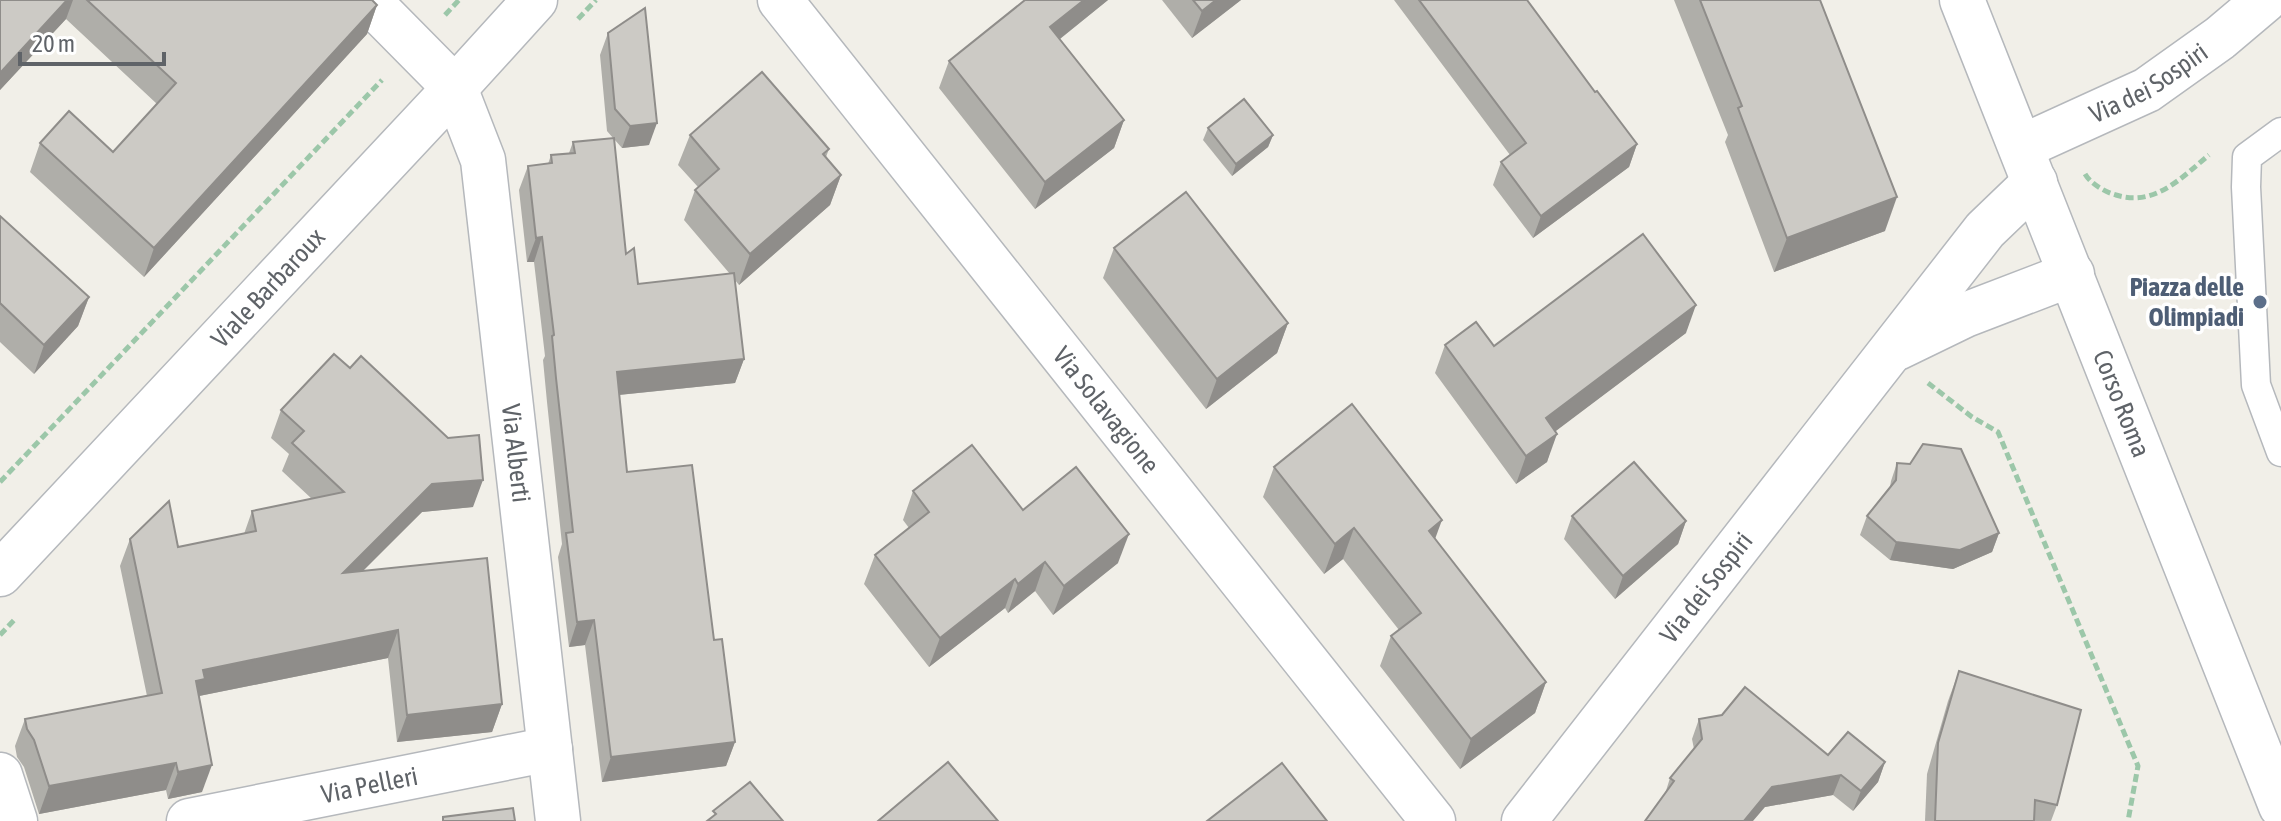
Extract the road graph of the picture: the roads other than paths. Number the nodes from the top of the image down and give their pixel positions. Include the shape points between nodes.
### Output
1 (368, 0) edge
2 (535, 0) edge
3 (780, 0) edge
4 (1962, 0) edge
5 (2265, 0) edge
6 (455, 88) junction
7 (2281, 132) edge
8 (2028, 165) junction
9 (2072, 274) junction
10 (1888, 353) junction
11 (2281, 452) edge
12 (0, 574) edge
13 (550, 749) junction
14 (0, 775) edge
15 (2281, 806) edge
16 (15, 821) edge
17 (189, 821) edge
18 (558, 821) edge
19 (1433, 821) edge
20 (1524, 821) edge

1 - 6 street
2 - 6 street, Viale Barbaroux
3 - 19 street, Via Solavagione
4 - 8 street, Corso Roma
5 - 8 street, Via dei Sospiri via 2147,90
6 - 12 street, Viale Barbaroux
6 - 13 street, Via Alberti via 483,160
7 - 11 lane via 2247,157 2246,187 2256,385
8 - 9 street, Corso Roma
8 - 10 street, Via dei Sospiri via 1985,230
9 - 10 street, Via dei Sospiri via 1965,315
9 - 15 street, Corso Roma
10 - 20 street, Via dei Sospiri
13 - 17 street, Via Pelleri
13 - 18 street, Via Alberti
14 - 16 street

